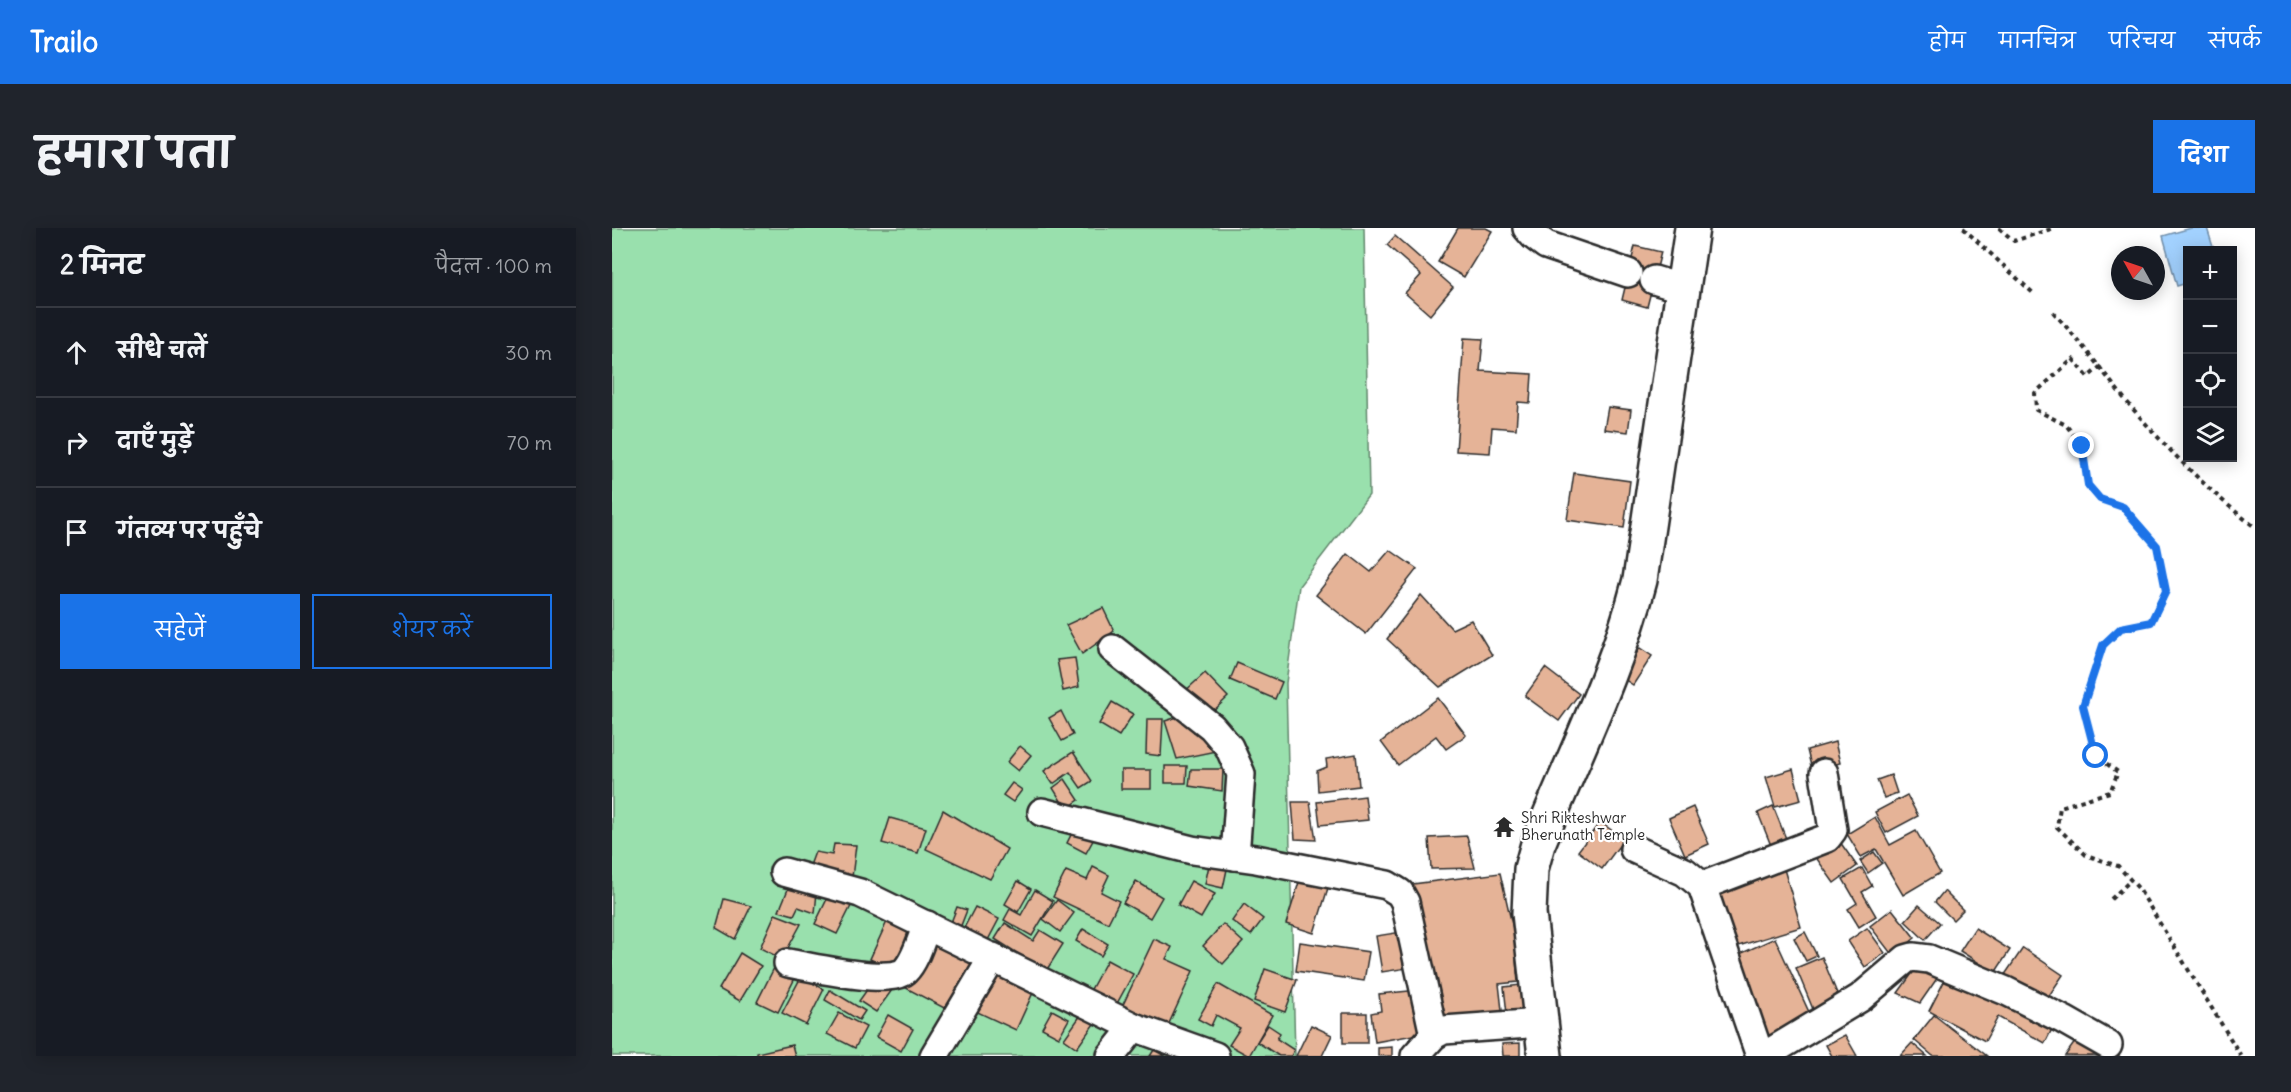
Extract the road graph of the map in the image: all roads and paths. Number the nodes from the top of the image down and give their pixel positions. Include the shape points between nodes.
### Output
1 (1527, 228) edge
2 (1692, 228) edge
3 (1963, 228) edge
4 (1999, 228) edge
5 (2054, 228) edge
6 (1655, 281) junction
7 (2033, 292) dead end
8 (2053, 312) dead end
9 (2101, 366) junction
10 (2255, 527) edge
11 (1113, 649) dead end
12 (1824, 773) dead end
13 (1042, 812) dead end
14 (1634, 849) dead end
15 (1235, 856) junction
16 (784, 872) dead end
17 (2131, 880) junction
18 (1701, 886) junction
19 (2111, 899) dead end
20 (927, 925) junction
21 (993, 957) junction
22 (788, 963) dead end
23 (1542, 1023) junction
24 (1134, 1027) junction
25 (1434, 1035) junction
26 (2108, 1046) dead end
27 (934, 1056) edge
28 (1111, 1056) edge
29 (1215, 1056) edge
30 (1415, 1056) edge
31 (1545, 1056) edge
32 (1762, 1056) edge
33 (2241, 1056) edge

1 - 6 street via 1546,245
2 - 6 main road
3 - 7 path
4 - 5 path via 2014,241
6 - 23 main road via 1644,558 1638,588 1531,869 1529,913
8 - 9 path
9 - 10 path via 2146,423 2210,489
9 - 17 path via 2088,377 2073,359 2035,393 2036,410 2066,425 2082,446 2088,485 2100,499 2123,507 2157,546 2166,591 2151,622 2121,628 2103,645 2083,706 2096,756 2118,772 2109,792 2060,807 2057,827 2086,855 2118,866
11 - 15 street via 1212,727 1228,747 1241,774
12 - 18 street via 1833,830 1827,838
13 - 15 street via 1192,850
14 - 18 street via 1685,873
15 - 25 street via 1387,885 1400,893
16 - 20 street via 860,893
17 - 19 path
17 - 33 path
18 - 32 street
20 - 21 street
20 - 22 street via 910,963 898,975 880,977
21 - 24 street
21 - 27 street
23 - 25 street via 1444,1030
23 - 31 main road
24 - 28 street
24 - 29 street
25 - 30 street
26 - 32 street via 2006,991 1929,959 1913,957 1860,998

